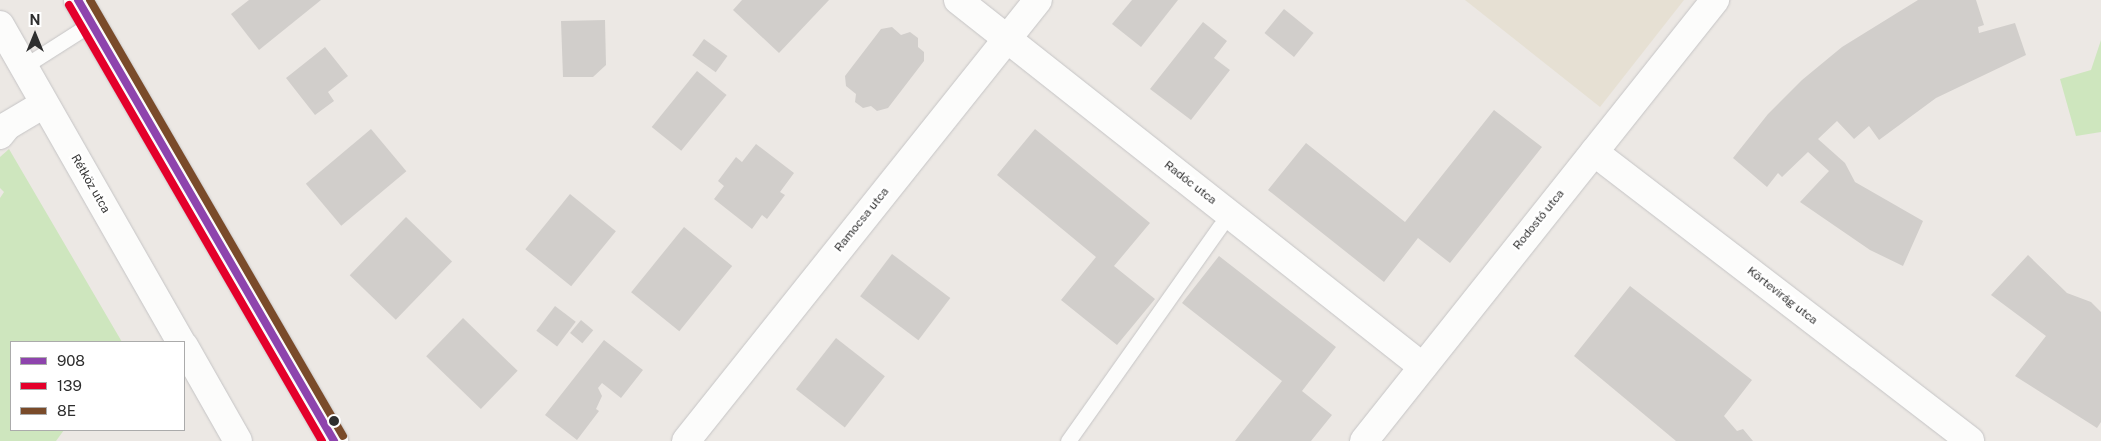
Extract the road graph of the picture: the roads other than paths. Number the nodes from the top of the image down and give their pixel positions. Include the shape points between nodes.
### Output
1 (958, 0) edge
2 (1038, 0) edge
3 (1715, 0) edge
4 (85, 12) edge
5 (0, 25) edge
6 (1007, 39) junction
7 (23, 66) junction
8 (44, 104) junction
9 (0, 135) edge
10 (1594, 152) junction
11 (1220, 226) dead end
12 (180, 341) edge
13 (185, 348) edge
14 (1423, 367) junction
15 (238, 441) edge
16 (334, 441) edge
17 (686, 441) edge
18 (1068, 441) edge
19 (1364, 441) edge
20 (1970, 441) edge

1 - 6 street, Radóc utca
2 - 6 street, Ramocsa utca
3 - 10 street, Rodostó utca
4 - 7 lane
4 - 16 street
5 - 7 street, Rétköz utca
6 - 14 street, Radóc utca
6 - 17 street, Ramocsa utca
7 - 8 street, Rétköz utca
8 - 9 street via 7,126
8 - 12 street, Rétköz utca
10 - 14 street, Rodostó utca
10 - 20 street, Körtevirág utca
11 - 18 lane
13 - 15 street
14 - 19 street, Rodostó utca

